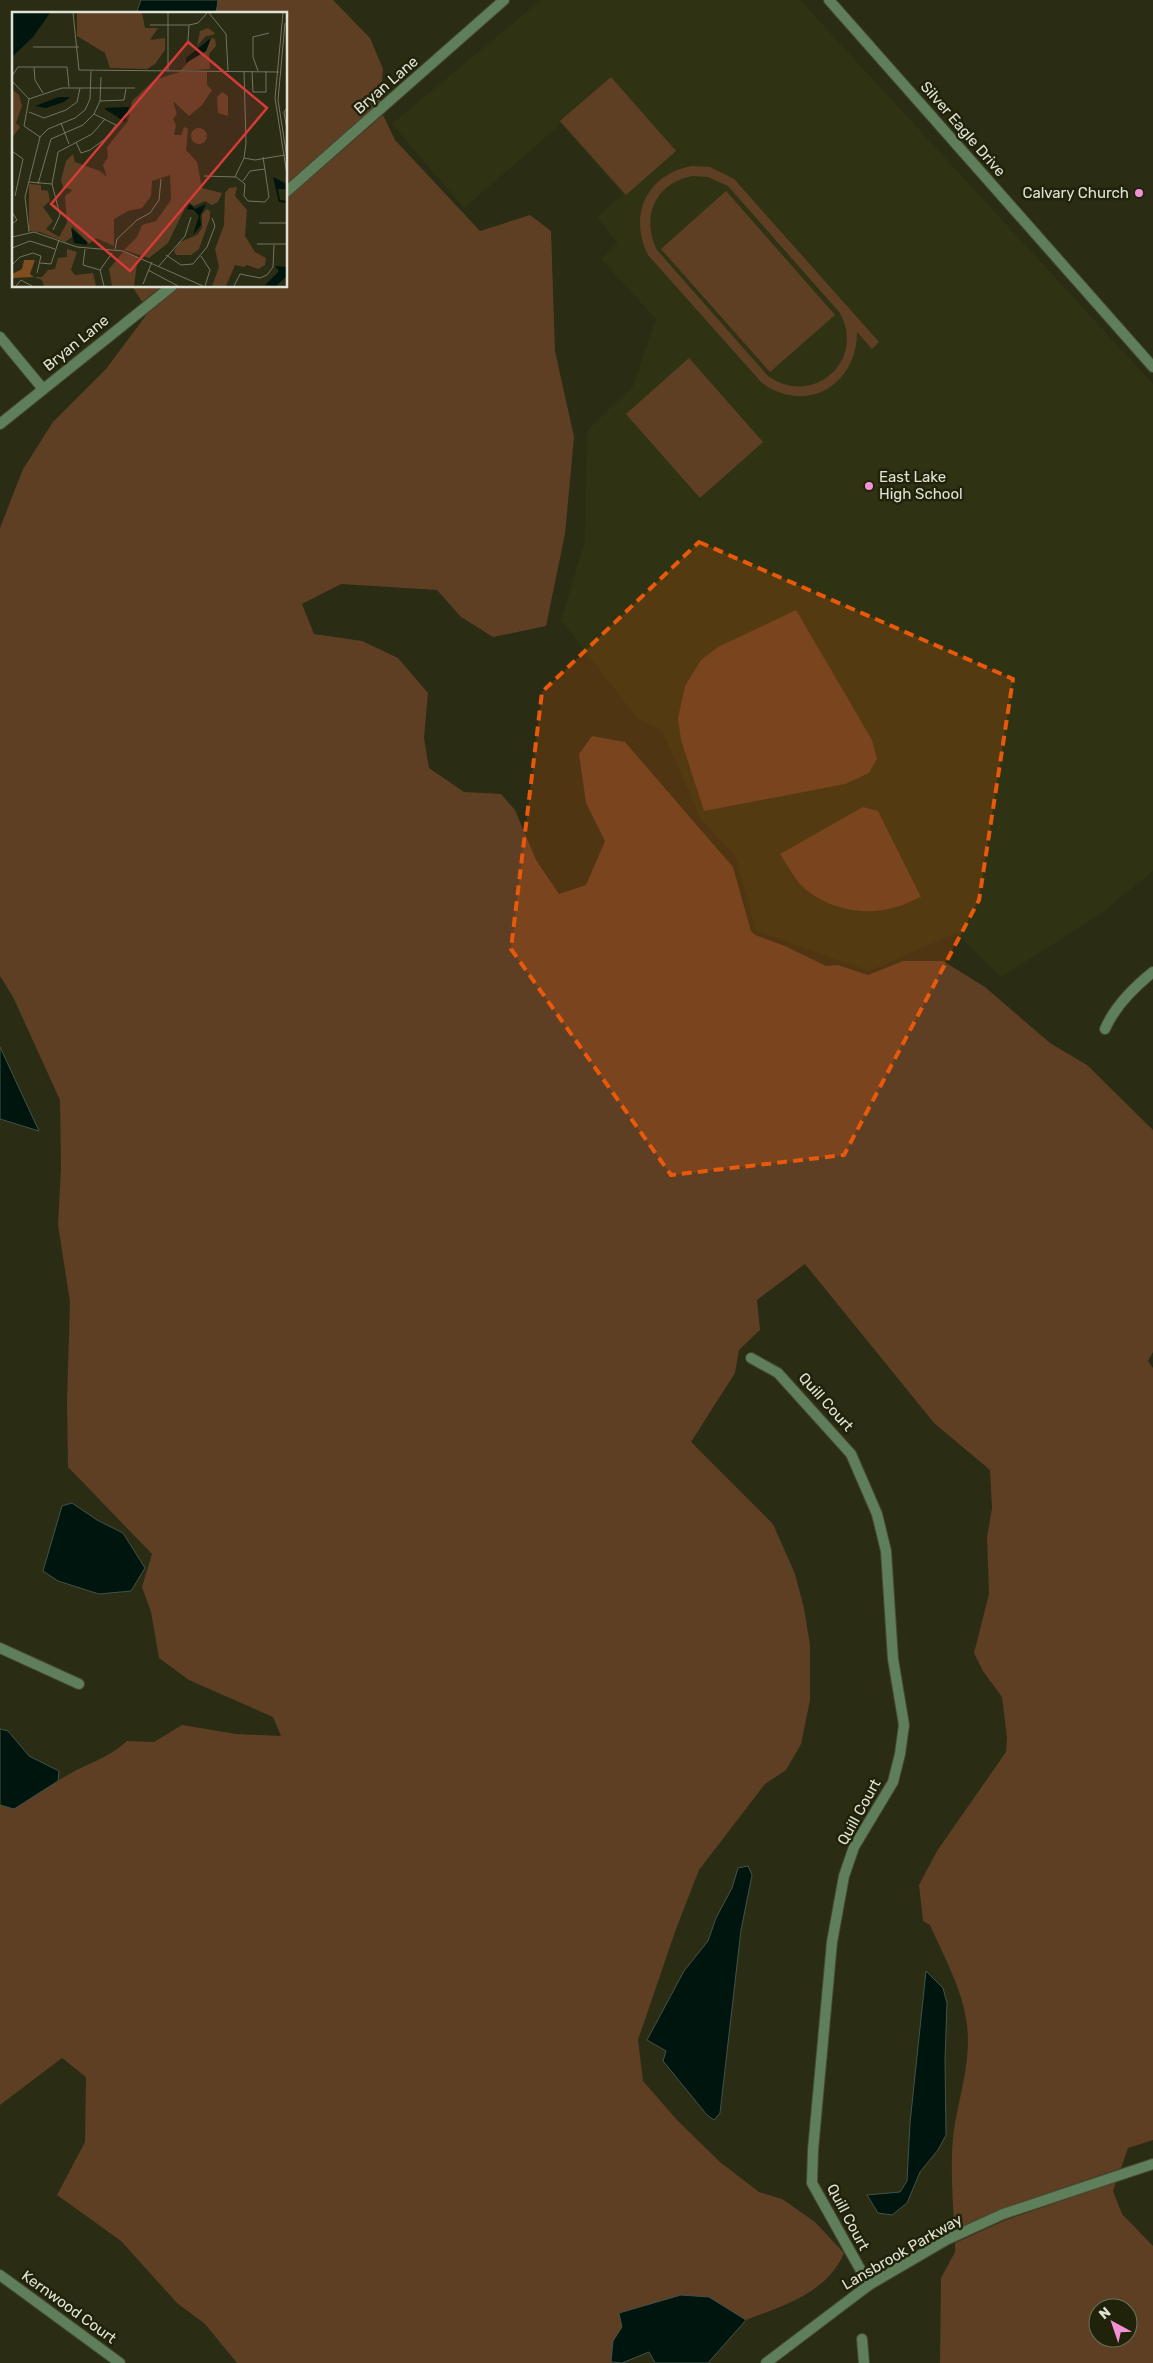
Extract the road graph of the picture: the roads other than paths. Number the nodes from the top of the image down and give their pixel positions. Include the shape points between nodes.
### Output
1 (504, 0) edge
2 (829, 0) edge
3 (288, 190) edge
4 (169, 288) edge
5 (0, 337) edge
6 (1153, 367) edge
7 (43, 389) junction
8 (0, 424) edge
9 (1153, 972) edge
10 (1105, 1029) dead end
11 (751, 1358) dead end
12 (0, 1648) edge
13 (79, 1684) dead end
14 (1153, 2164) edge
15 (0, 2275) edge
16 (869, 2285) junction
17 (862, 2338) dead end
18 (120, 2363) edge
19 (766, 2363) edge
20 (864, 2363) edge

1 - 3 street, Bryan Lane
2 - 6 street, Silver Eagle Drive
4 - 7 street, Bryan Lane
5 - 7 street
7 - 8 street, Bryan Lane
9 - 10 street via 1112,1013
11 - 16 street, Quill Court via 778,1373 851,1454 878,1514 886,1551 893,1659 904,1725 893,1782 854,1847 844,1876 832,1942 812,2183
12 - 13 street
14 - 16 street, Lansbrook Parkway via 1003,2214 946,2240
15 - 18 street, Kernwood Court
16 - 19 street, Lansbrook Parkway
17 - 20 street

